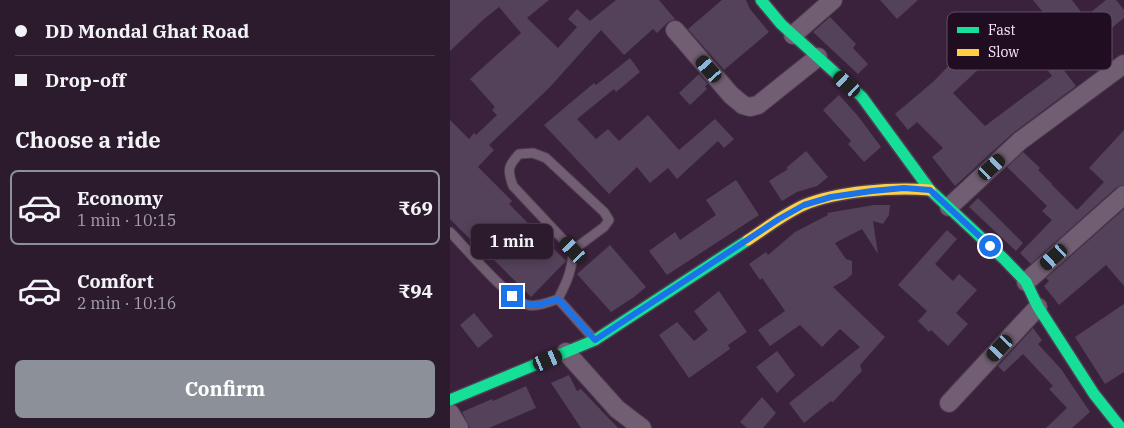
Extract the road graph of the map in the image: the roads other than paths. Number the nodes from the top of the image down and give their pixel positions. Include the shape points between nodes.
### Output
1 (761, 0) edge
2 (833, 0) edge
3 (675, 30) dead end
4 (793, 35) junction
5 (818, 57) junction
6 (1124, 64) edge
7 (930, 190) junction
8 (1124, 195) edge
9 (949, 206) junction
10 (450, 232) edge
11 (573, 250) junction
12 (1026, 282) junction
13 (558, 299) junction
14 (1038, 307) junction
15 (595, 340) junction
16 (566, 352) junction
17 (450, 400) edge
18 (949, 403) dead end
19 (450, 413) edge
20 (459, 428) edge
21 (642, 428) edge
22 (1120, 428) edge

1 - 4 street
2 - 4 street
3 - 5 street via 731,95 750,107 758,105
4 - 5 street
5 - 7 street via 862,97
6 - 9 street via 1020,141
7 - 9 street
7 - 15 street via 872,191 804,205
8 - 12 street
9 - 12 street
10 - 13 lane via 512,296 527,305
11 - 11 lane via 513,186 508,174 510,164 519,154 532,153 546,158 609,220
11 - 13 lane via 567,283
12 - 14 street
13 - 15 lane
14 - 18 street
14 - 22 street
15 - 16 street
16 - 17 street
16 - 21 street via 617,409
19 - 20 street

